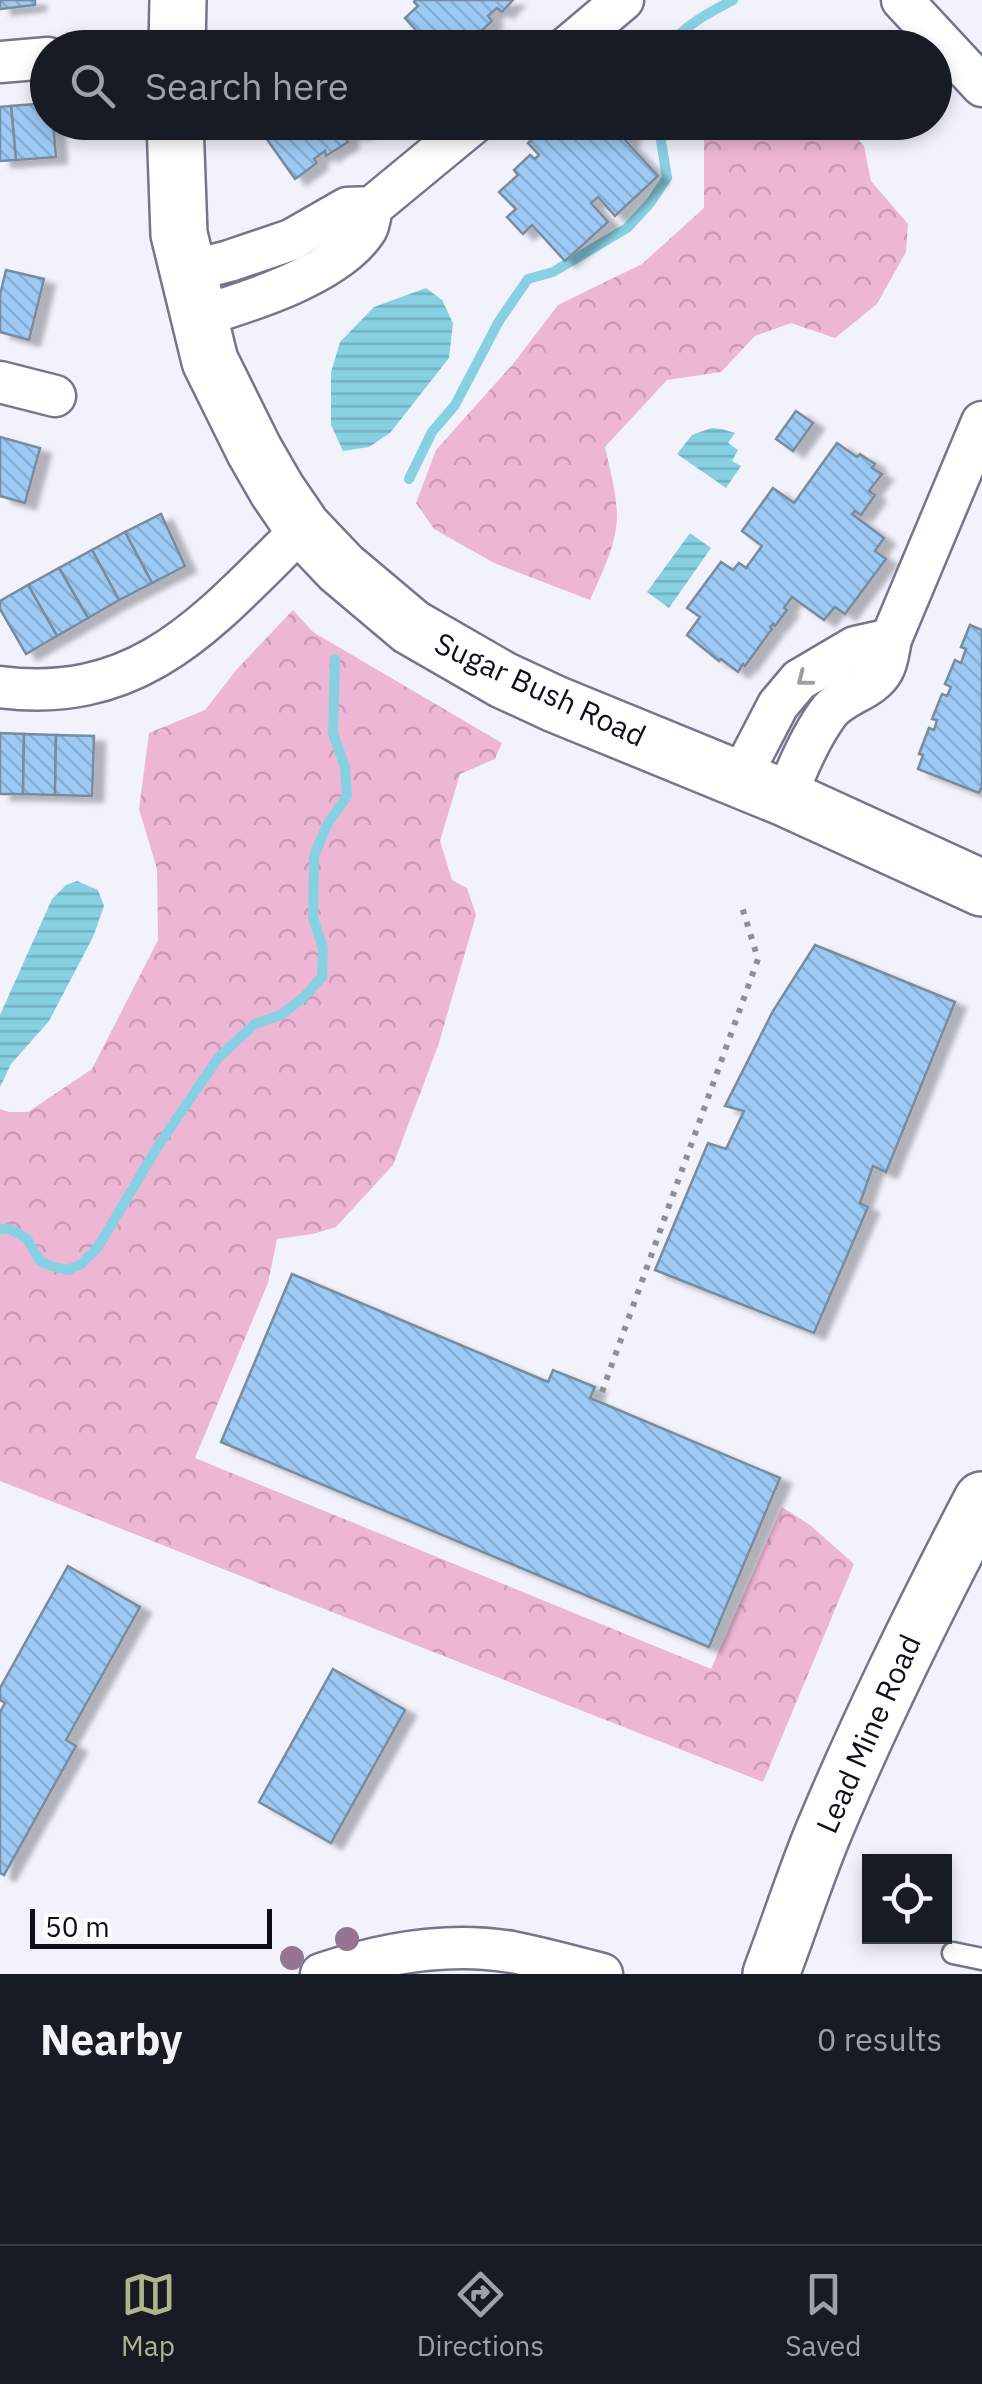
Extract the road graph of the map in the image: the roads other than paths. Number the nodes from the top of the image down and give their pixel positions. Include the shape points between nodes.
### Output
1 (178, 0) edge
2 (624, 0) edge
3 (902, 0) edge
4 (177, 30) edge
5 (588, 30) edge
6 (930, 30) edge
7 (952, 54) edge
8 (30, 60) edge
9 (0, 62) edge
10 (982, 86) edge
11 (176, 140) edge
12 (453, 140) edge
13 (193, 295) junction
14 (0, 382) edge
15 (55, 396) dead end
16 (982, 422) edge
17 (303, 528) junction
18 (0, 687) edge
19 (762, 789) junction
20 (982, 888) edge
21 (982, 1500) edge
22 (953, 1953) dead end
23 (982, 1959) edge
24 (321, 1974) edge
25 (602, 1974) edge
26 (771, 1974) edge

1 - 4 street
2 - 5 street
3 - 6 street
7 - 10 street
8 - 9 street
11 - 13 street, Sugar Bush Road via 180,234
12 - 13 street via 372,208 347,208 300,257 229,261
13 - 17 street, Sugar Bush Road via 210,361
14 - 15 street
16 - 19 street via 891,639 855,647 798,680 778,705
17 - 18 street via 220,611 147,664 57,690
17 - 19 street, Sugar Bush Road via 374,598 460,657 555,704
19 - 20 street, Sugar Bush Road
21 - 26 street, Lead Mine Road via 859,1751
22 - 23 lane
24 - 25 street via 440,1948 511,1952

